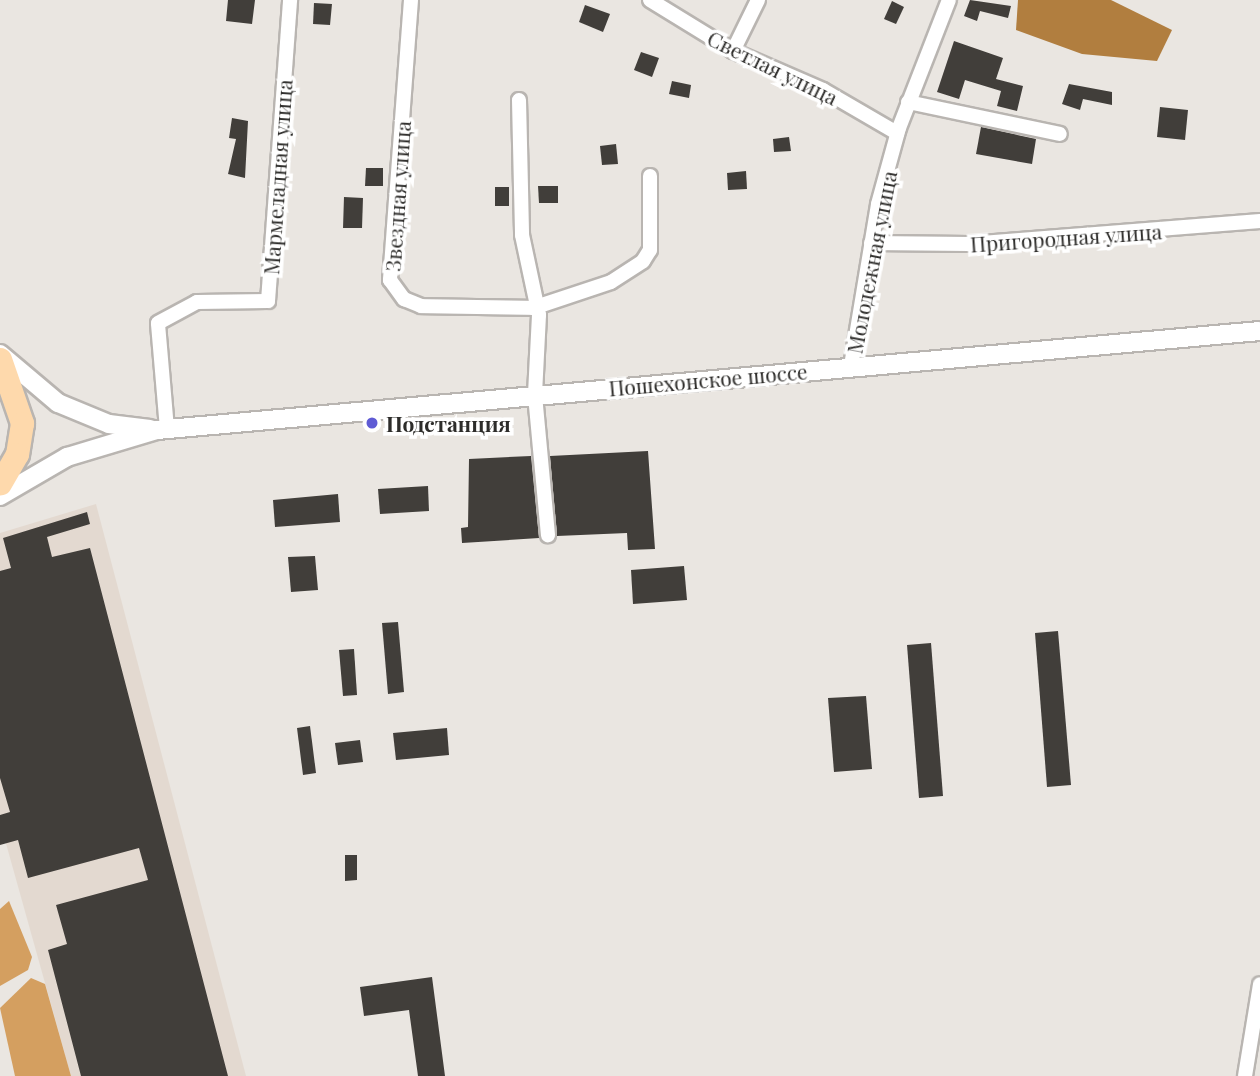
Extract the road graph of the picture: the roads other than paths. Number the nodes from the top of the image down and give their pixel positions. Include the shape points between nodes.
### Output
1 (290, 0) edge
2 (411, 0) edge
3 (650, 0) edge
4 (758, 0) edge
5 (948, 0) edge
6 (733, 51) junction
7 (519, 100) dead end
8 (908, 103) junction
9 (897, 133) junction
10 (1060, 134) dead end
11 (650, 176) dead end
12 (1260, 222) edge
13 (871, 243) junction
14 (533, 308) junction
15 (1260, 331) edge
16 (0, 354) edge
17 (0, 359) edge
18 (851, 366) junction
19 (536, 395) junction
20 (162, 429) junction
21 (0, 484) edge
22 (0, 496) edge
23 (548, 535) dead end
24 (1260, 984) edge
25 (1245, 1076) edge

1 - 20 street, Мармеладная улица via 268,300 197,302 158,323
2 - 14 street, Звездная улица via 390,281 404,299 421,306
3 - 6 street, Светлая улица
4 - 6 street
5 - 8 street, Молодежная улица
6 - 9 street, Светлая улица via 823,90
7 - 14 street via 522,235
8 - 9 street, Молодежная улица
8 - 10 street
9 - 13 street, Молодежная улица
11 - 14 street via 650,250 643,261 611,282
12 - 13 street, Пригородная улица via 969,244
13 - 18 street, Молодежная улица
14 - 19 street via 541,349
15 - 18 street, Пошехонское шоссе
16 - 20 street via 67,408 110,424
17 - 21 main road via 22,423 17,454
18 - 19 street, Пошехонское шоссе
19 - 20 street, Пошехонское шоссе
19 - 23 street
20 - 22 street via 67,457
24 - 25 street

